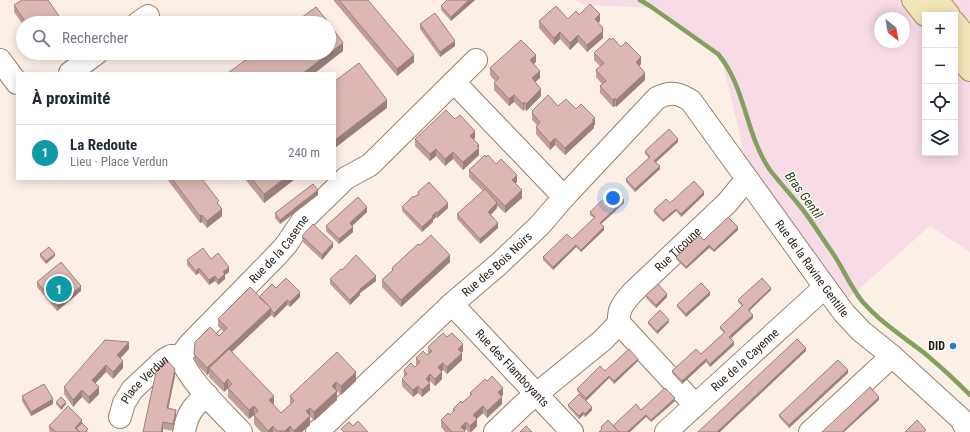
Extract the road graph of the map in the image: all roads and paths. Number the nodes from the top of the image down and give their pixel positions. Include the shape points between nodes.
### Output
1 (913, 0) edge
2 (937, 0) edge
3 (923, 12) edge
4 (947, 12) edge
5 (958, 27) edge
6 (970, 42) edge
7 (958, 56) edge
8 (0, 60) edge
9 (88, 60) edge
10 (476, 60) dead end
11 (970, 70) edge
12 (71, 72) edge
13 (16, 82) edge
14 (454, 82) junction
15 (671, 94) joint
16 (747, 179) junction
17 (564, 197) junction
18 (824, 287) junction
19 (452, 304) junction
20 (619, 324) junction
21 (892, 356) junction
22 (180, 357) junction
23 (537, 393) junction
24 (207, 395) junction
25 (695, 405) junction
26 (120, 417) dead end
27 (184, 432) edge
28 (241, 432) edge
29 (317, 432) edge
30 (495, 432) edge
31 (572, 432) edge
32 (666, 432) edge
33 (810, 432) edge
34 (968, 432) edge

1 - 3 main road
2 - 4 main road
5 - 6 main road
7 - 11 main road
8 - 13 street
9 - 12 street
10 - 14 street, Rue de la Caserne
14 - 17 street
14 - 22 street, Rue de la Caserne via 370,165 346,178 303,220 282,250
15 - 16 street, Rue de la Ravine Gentille via 682,95 691,101
15 - 17 street, Rue des Bois Noirs via 657,98
16 - 18 street, Rue de la Ravine Gentille
16 - 20 street, Rue Ticoune via 727,204 621,306
17 - 19 street, Rue des Bois Noirs via 540,225
18 - 21 street, Rue de la Ravine Gentille via 844,313
18 - 25 street, Rue de la Cayenne
19 - 23 street, Rue des Flamboyants
19 - 29 street, Rue des Bois Noirs
20 - 23 street
20 - 25 street
21 - 33 street
21 - 34 street, Rue de la Ravine Gentille via 961,419
22 - 24 street via 184,368
22 - 26 street, Place Verdun via 171,356 164,360 132,390 124,403
23 - 30 street
23 - 31 street, Rue des Flamboyants
24 - 27 street via 190,412
24 - 28 street
25 - 32 street, Rue de la Cayenne

